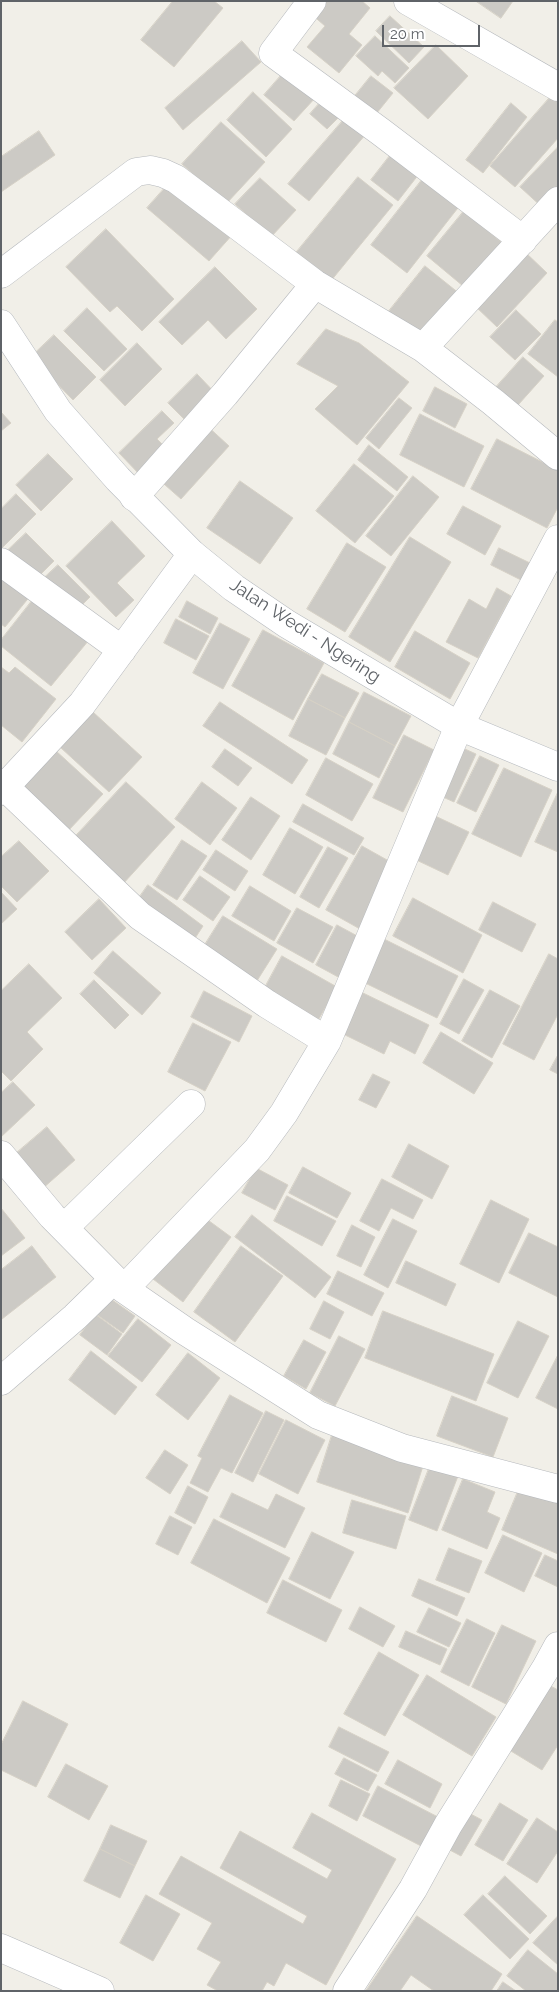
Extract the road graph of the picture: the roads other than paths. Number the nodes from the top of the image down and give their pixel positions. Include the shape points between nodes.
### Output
1 (312, 1) edge
2 (408, 1) edge
3 (558, 87) edge
4 (558, 202) edge
5 (523, 240) junction
6 (1, 274) edge
7 (315, 284) junction
8 (1, 324) edge
9 (423, 348) junction
10 (558, 456) edge
11 (134, 496) junction
12 (558, 539) edge
13 (192, 554) junction
14 (1, 562) edge
15 (122, 650) junction
16 (459, 726) junction
17 (558, 767) edge
18 (3, 789) edge
19 (327, 1041) junction
20 (192, 1104) dead end
21 (1, 1155) edge
22 (64, 1228) junction
23 (119, 1284) junction
24 (1, 1381) edge
25 (558, 1488) edge
26 (554, 1664) edge
27 (1, 1948) edge
28 (100, 1991) edge
29 (347, 1991) edge

1 - 5 street via 273,53
2 - 3 street
4 - 5 street
5 - 9 street
6 - 7 street via 136,172 150,170 163,173 189,188
7 - 9 street
7 - 11 street via 225,394
8 - 11 street, Jalan Wedi - Ngering via 58,411
9 - 10 street
11 - 13 street, Jalan Wedi - Ngering
12 - 16 street
13 - 15 street
13 - 16 street, Jalan Wedi - Ngering via 286,624
14 - 15 street
15 - 18 street via 82,704
16 - 17 street, Jalan Wedi - Ngering
16 - 19 street
18 - 19 street via 140,916 267,1004
19 - 23 street via 284,1113 257,1150
20 - 22 street
21 - 22 street
22 - 23 street
23 - 24 street
23 - 25 street via 185,1332 318,1415 402,1448
26 - 29 street via 448,1825 413,1889
27 - 28 street

